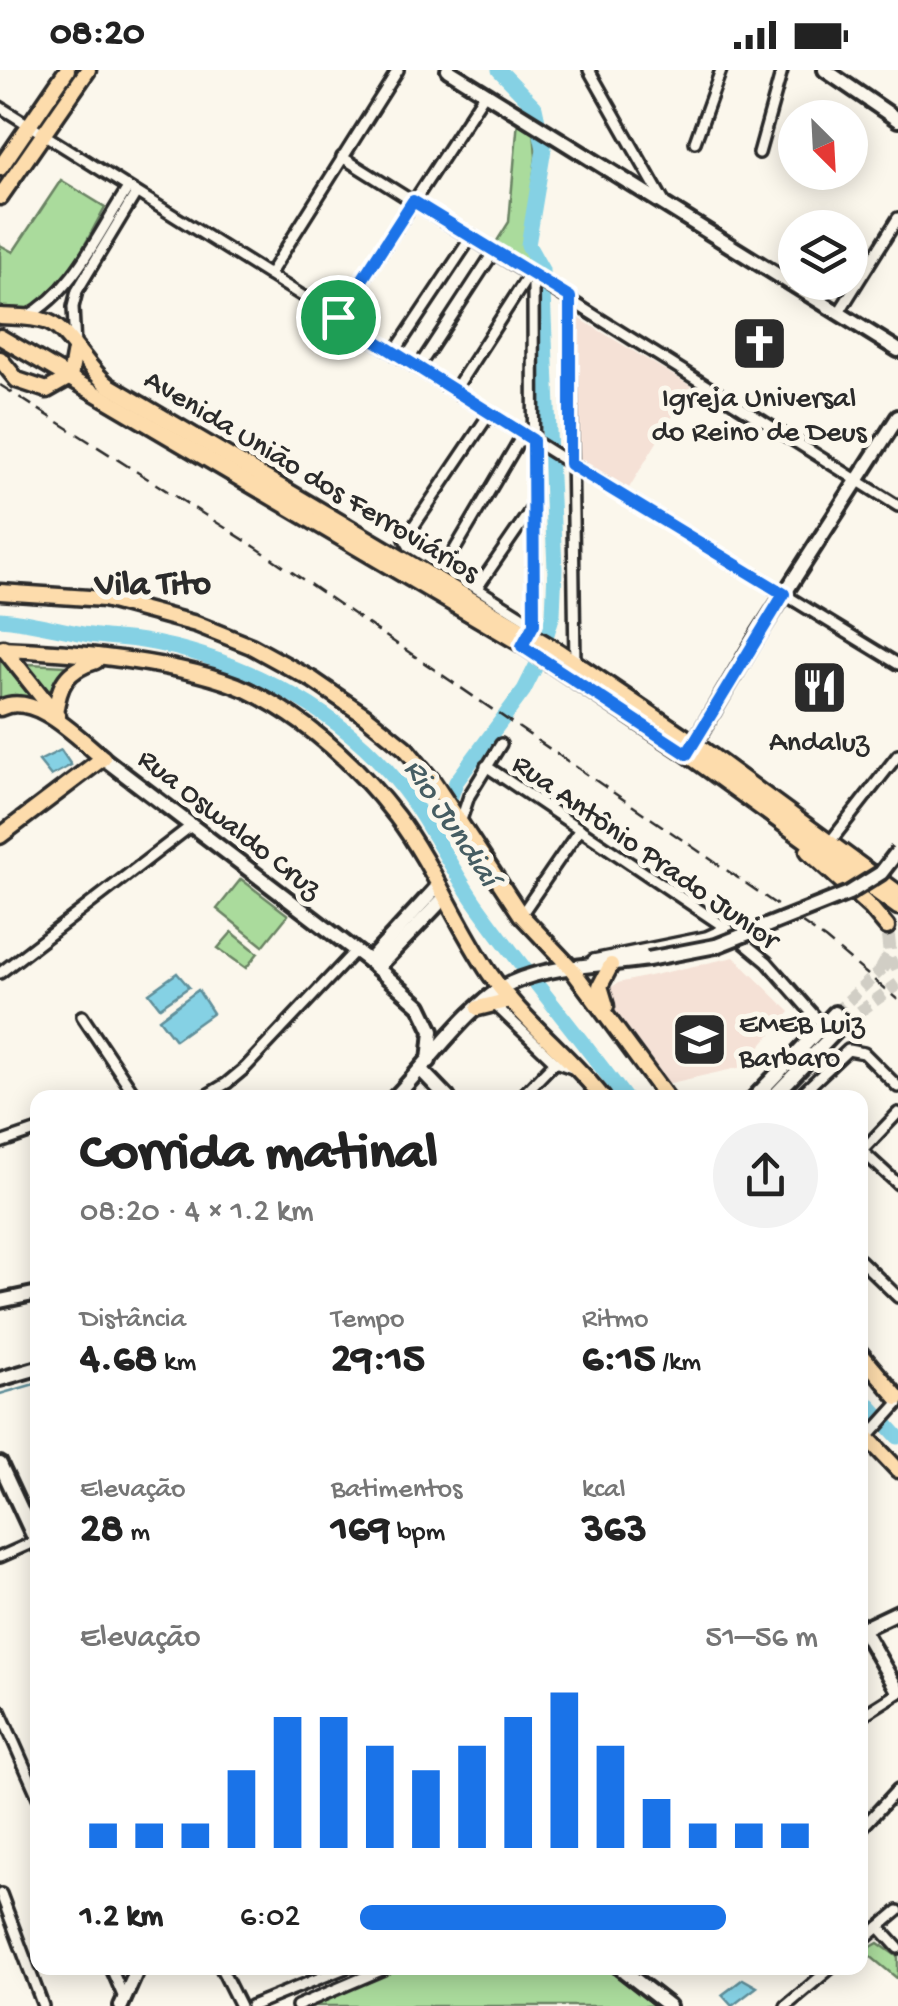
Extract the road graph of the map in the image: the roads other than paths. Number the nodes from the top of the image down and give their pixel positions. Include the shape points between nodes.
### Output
1 (67, 70) edge
2 (88, 70) edge
3 (398, 70) edge
4 (448, 70) edge
5 (589, 70) edge
6 (721, 70) edge
7 (782, 70) edge
8 (826, 70) edge
9 (485, 93) junction
10 (0, 107) edge
11 (898, 120) edge
12 (28, 125) junction
13 (43, 134) junction
14 (695, 142) dead end
15 (758, 154) dead end
16 (342, 157) junction
17 (0, 168) edge
18 (132, 191) junction
19 (0, 197) edge
20 (413, 201) junction
21 (668, 208) junction
22 (898, 218) edge
23 (472, 236) junction
24 (495, 250) junction
25 (269, 275) junction
26 (534, 276) junction
27 (565, 295) junction
28 (838, 314) junction
29 (0, 316) edge
30 (26, 317) junction
31 (338, 317) junction
32 (0, 337) edge
33 (75, 350) junction
34 (898, 350) edge
35 (394, 353) junction
36 (0, 359) edge
37 (418, 368) junction
38 (70, 377) junction
39 (454, 391) junction
40 (490, 413) junction
41 (898, 418) edge
42 (523, 434) junction
43 (537, 443) junction
44 (567, 461) junction
45 (857, 480) junction
46 (532, 506) junction
47 (898, 506) edge
48 (444, 568) junction
49 (477, 588) junction
50 (0, 592) edge
51 (784, 594) junction
52 (530, 638) junction
53 (1, 647) edge
54 (108, 658) junction
55 (555, 658) junction
56 (576, 664) junction
57 (898, 664) edge
58 (0, 708) edge
59 (55, 714) junction
60 (71, 731) junction
61 (501, 744) dead end
62 (691, 748) junction
63 (898, 755) edge
64 (103, 758) junction
65 (486, 766) junction
66 (749, 798) junction
67 (456, 817) junction
68 (191, 826) junction
69 (580, 830) junction
70 (0, 836) edge
71 (830, 842) junction
72 (898, 851) edge
73 (898, 876) edge
74 (898, 891) edge
75 (441, 892) junction
76 (898, 906) edge
77 (522, 915) junction
78 (887, 927) dead end
79 (726, 928) junction
80 (355, 951) junction
81 (373, 964) junction
82 (611, 965) junction
83 (570, 968) junction
84 (0, 974) edge
85 (508, 991) junction
86 (494, 1004) junction
87 (478, 1008) junction
88 (82, 1016) dead end
89 (818, 1020) dead end
90 (618, 1030) junction
91 (555, 1062) junction
92 (425, 1066) junction
93 (592, 1084) junction
94 (898, 1086) edge
95 (131, 1090) edge
96 (213, 1090) edge
97 (402, 1090) edge
98 (442, 1090) edge
99 (528, 1090) edge
100 (597, 1090) edge
101 (662, 1090) edge
102 (763, 1090) edge
103 (779, 1090) edge
104 (805, 1090) edge
105 (898, 1113) edge
106 (30, 1133) edge
107 (0, 1143) edge
108 (868, 1145) edge
109 (868, 1158) edge
110 (898, 1184) edge
111 (868, 1268) edge
112 (30, 1294) edge
113 (898, 1296) edge
114 (2, 1299) edge
115 (868, 1364) edge
116 (30, 1370) edge
117 (0, 1379) edge
118 (897, 1403) edge
119 (868, 1433) edge
120 (868, 1439) edge
121 (0, 1464) edge
122 (898, 1470) edge
123 (30, 1530) edge
124 (30, 1545) edge
125 (0, 1557) edge
126 (898, 1612) edge
127 (868, 1625) edge
128 (868, 1640) edge
129 (898, 1692) edge
130 (0, 1711) edge
131 (868, 1713) edge
132 (30, 1779) edge
133 (898, 1789) edge
134 (868, 1821) edge
135 (1, 1894) edge
136 (898, 1910) edge
137 (879, 1927) junction
138 (868, 1936) edge
139 (898, 1948) edge
140 (30, 1973) edge
141 (31, 1975) edge
142 (113, 1975) edge
143 (135, 1975) edge
144 (224, 1975) edge
145 (328, 1975) edge
146 (370, 1975) edge
147 (629, 1975) edge
148 (823, 1975) edge
149 (122, 2002) edge
150 (42, 2006) edge
151 (240, 2006) edge
152 (251, 2006) edge
153 (297, 2006) edge
154 (669, 2006) edge
155 (786, 2006) edge

1 - 12 main road
2 - 13 main road
3 - 16 street
4 - 9 main road
5 - 21 street
6 - 14 street
7 - 15 street
8 - 11 main road
9 - 20 street
9 - 21 main road
10 - 12 street
12 - 13 street
12 - 17 main road
13 - 18 street
13 - 19 main road
16 - 20 street
16 - 25 street
18 - 25 street
18 - 30 street via 67,285
18 - 33 street via 76,292
20 - 23 street
20 - 31 street
21 - 28 main road
22 - 28 street
23 - 24 street
23 - 35 street
24 - 26 street
24 - 37 street
25 - 31 street
26 - 27 street
26 - 39 street
26 - 43 street
27 - 44 street
27 - 45 street
28 - 34 main road
29 - 30 main road, Avenida União dos Ferroviários
30 - 33 main road, Avenida União dos Ferroviários via 56,326
31 - 35 street
32 - 38 main road, Avenida União dos Ferroviários
33 - 38 main road
33 - 52 main road, Avenida União dos Ferroviários via 108,386
35 - 37 street
36 - 38 main road via 32,387 47,390
37 - 39 street
38 - 52 main road, Avenida União dos Ferroviários
39 - 40 street
40 - 42 street
40 - 48 street via 407,535 409,546
41 - 45 main road
42 - 43 street
42 - 48 street
43 - 44 street
43 - 46 street
44 - 51 street
44 - 56 street
45 - 47 street
45 - 51 main road
46 - 49 street
46 - 52 street
48 - 49 street
49 - 52 street
50 - 67 main road via 104,600 251,646 313,680 406,749
51 - 57 street
51 - 62 main road
52 - 55 main road, Avenida União dos Ferroviários
53 - 54 main road
53 - 59 main road
54 - 59 main road via 74,668 60,684
54 - 75 main road via 200,674 292,716 364,778 399,820
55 - 56 main road, Avenida União dos Ferroviários
55 - 62 main road, Avenida União dos Ferroviários
56 - 62 main road, Avenida União dos Ferroviários
58 - 60 main road, Rua Oswaldo Cruz via 23,703
59 - 60 main road
60 - 64 main road, Rua Oswaldo Cruz
61 - 65 street
62 - 66 main road, Avenida União dos Ferroviários
62 - 71 main road, Avenida União dos Ferroviários
63 - 71 street
64 - 68 main road, Rua Oswaldo Cruz
64 - 70 main road
65 - 67 street
65 - 69 street, Rua Antônio Prado Junior
66 - 76 main road, Avenida União dos Ferroviários
66 - 78 main road
67 - 77 main road
68 - 80 main road, Rua Oswaldo Cruz
68 - 84 street
69 - 77 street
69 - 79 street, Rua Antônio Prado Junior
71 - 74 main road, Avenida União dos Ferroviários
72 - 82 main road, bridge via 881,874 849,893 716,946
73 - 74 main road
75 - 81 main road
75 - 85 main road
77 - 83 main road
79 - 83 street
79 - 89 street, Rua Antônio Prado Junior
80 - 81 main road, Rua Oswaldo Cruz
80 - 96 street via 245,1068
81 - 92 main road, Rua Oswaldo Cruz via 420,1006 432,1031
82 - 83 main road
82 - 90 main road via 601,994
83 - 85 main road
83 - 90 main road
85 - 86 main road
85 - 87 main road
85 - 93 main road
86 - 87 main road
86 - 91 street
87 - 92 main road
88 - 95 street
90 - 101 main road
91 - 93 street
91 - 99 street
92 - 97 main road
92 - 98 main road
93 - 100 main road
94 - 104 street via 864,1053 848,1050
102 - 103 main road via 840,1018
105 - 108 street
106 - 107 street
109 - 110 street
111 - 113 street
112 - 114 main road
115 - 118 main road
116 - 117 main road
118 - 119 street
120 - 122 main road
121 - 123 main road
124 - 125 street
126 - 127 main road
128 - 129 main road
129 - 131 street
130 - 132 street
133 - 134 street
135 - 140 street
136 - 137 street
137 - 138 street
137 - 139 street
141 - 150 street
142 - 149 street
143 - 149 main road
144 - 151 street
145 - 152 street
146 - 153 street
147 - 154 main road
148 - 155 street

